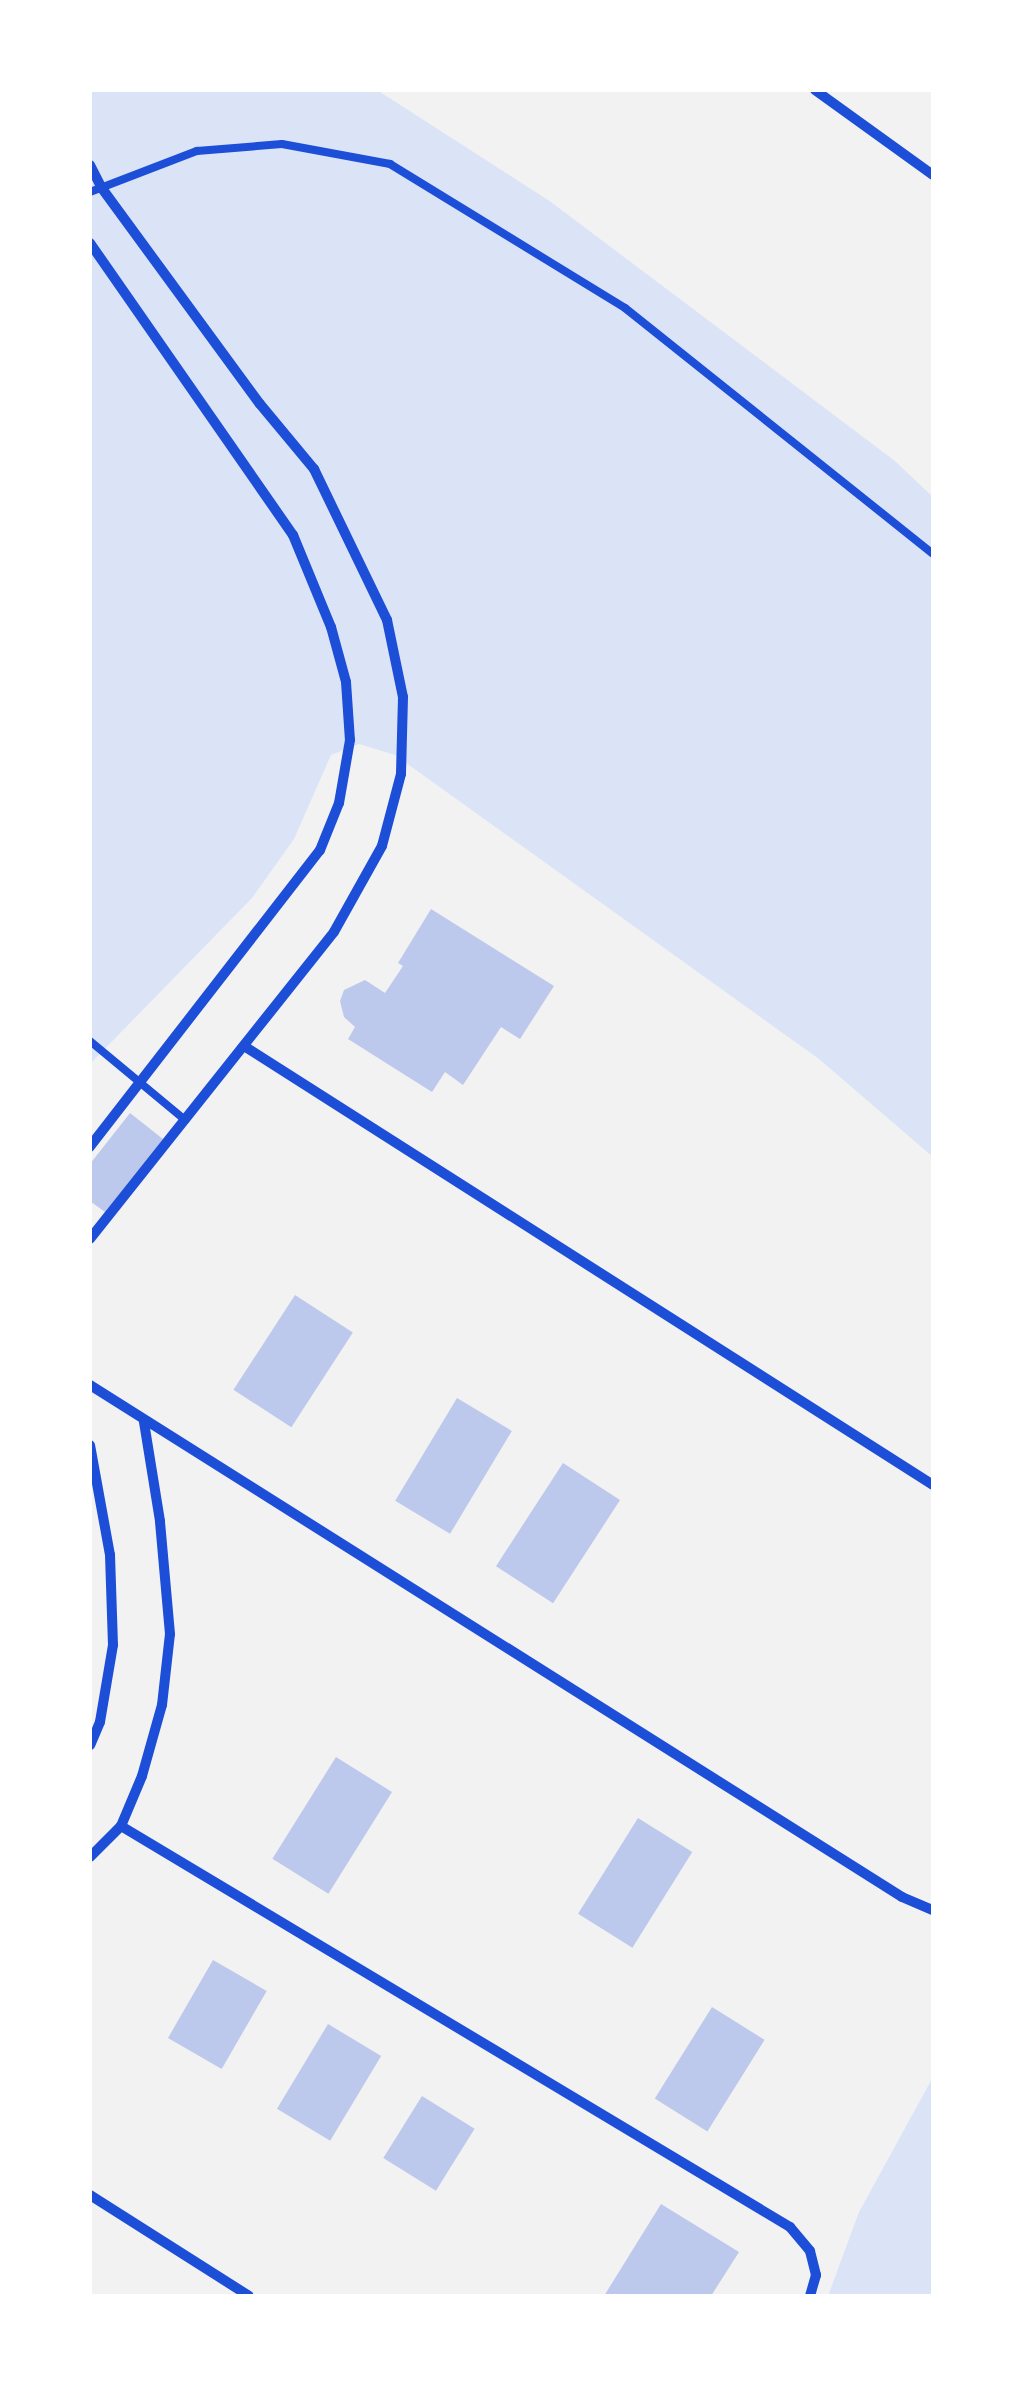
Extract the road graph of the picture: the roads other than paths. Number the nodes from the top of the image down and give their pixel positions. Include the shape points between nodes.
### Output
1 (815, 90) edge
2 (90, 165) edge
3 (933, 174) edge
4 (96, 189) edge
5 (90, 243) edge
6 (933, 554) edge
7 (90, 1041) edge
8 (244, 1046) junction
9 (140, 1082) junction
10 (184, 1120) junction
11 (90, 1147) edge
12 (90, 1239) edge
13 (90, 1385) edge
14 (144, 1422) junction
15 (90, 1445) edge
16 (933, 1485) edge
17 (90, 1745) edge
18 (121, 1826) junction
19 (90, 1857) edge
20 (933, 1910) edge
21 (90, 2196) edge
22 (248, 2296) edge
23 (810, 2296) edge

1 - 3 street
2 - 4 street
4 - 6 lane via 196,150 282,144 390,164 625,308
4 - 8 street via 314,469 387,620 403,697 401,774 382,846 334,932
5 - 9 street via 293,535 336,645 350,740 339,803 320,850
7 - 9 lane
8 - 10 street
8 - 16 street
9 - 10 lane
9 - 11 street
10 - 12 street
13 - 14 street
14 - 18 street via 170,1634 162,1705
14 - 20 street via 902,1897
15 - 17 street via 110,1555 112,1645
18 - 19 street
18 - 23 street via 790,2227 810,2251 816,2275
21 - 22 street

